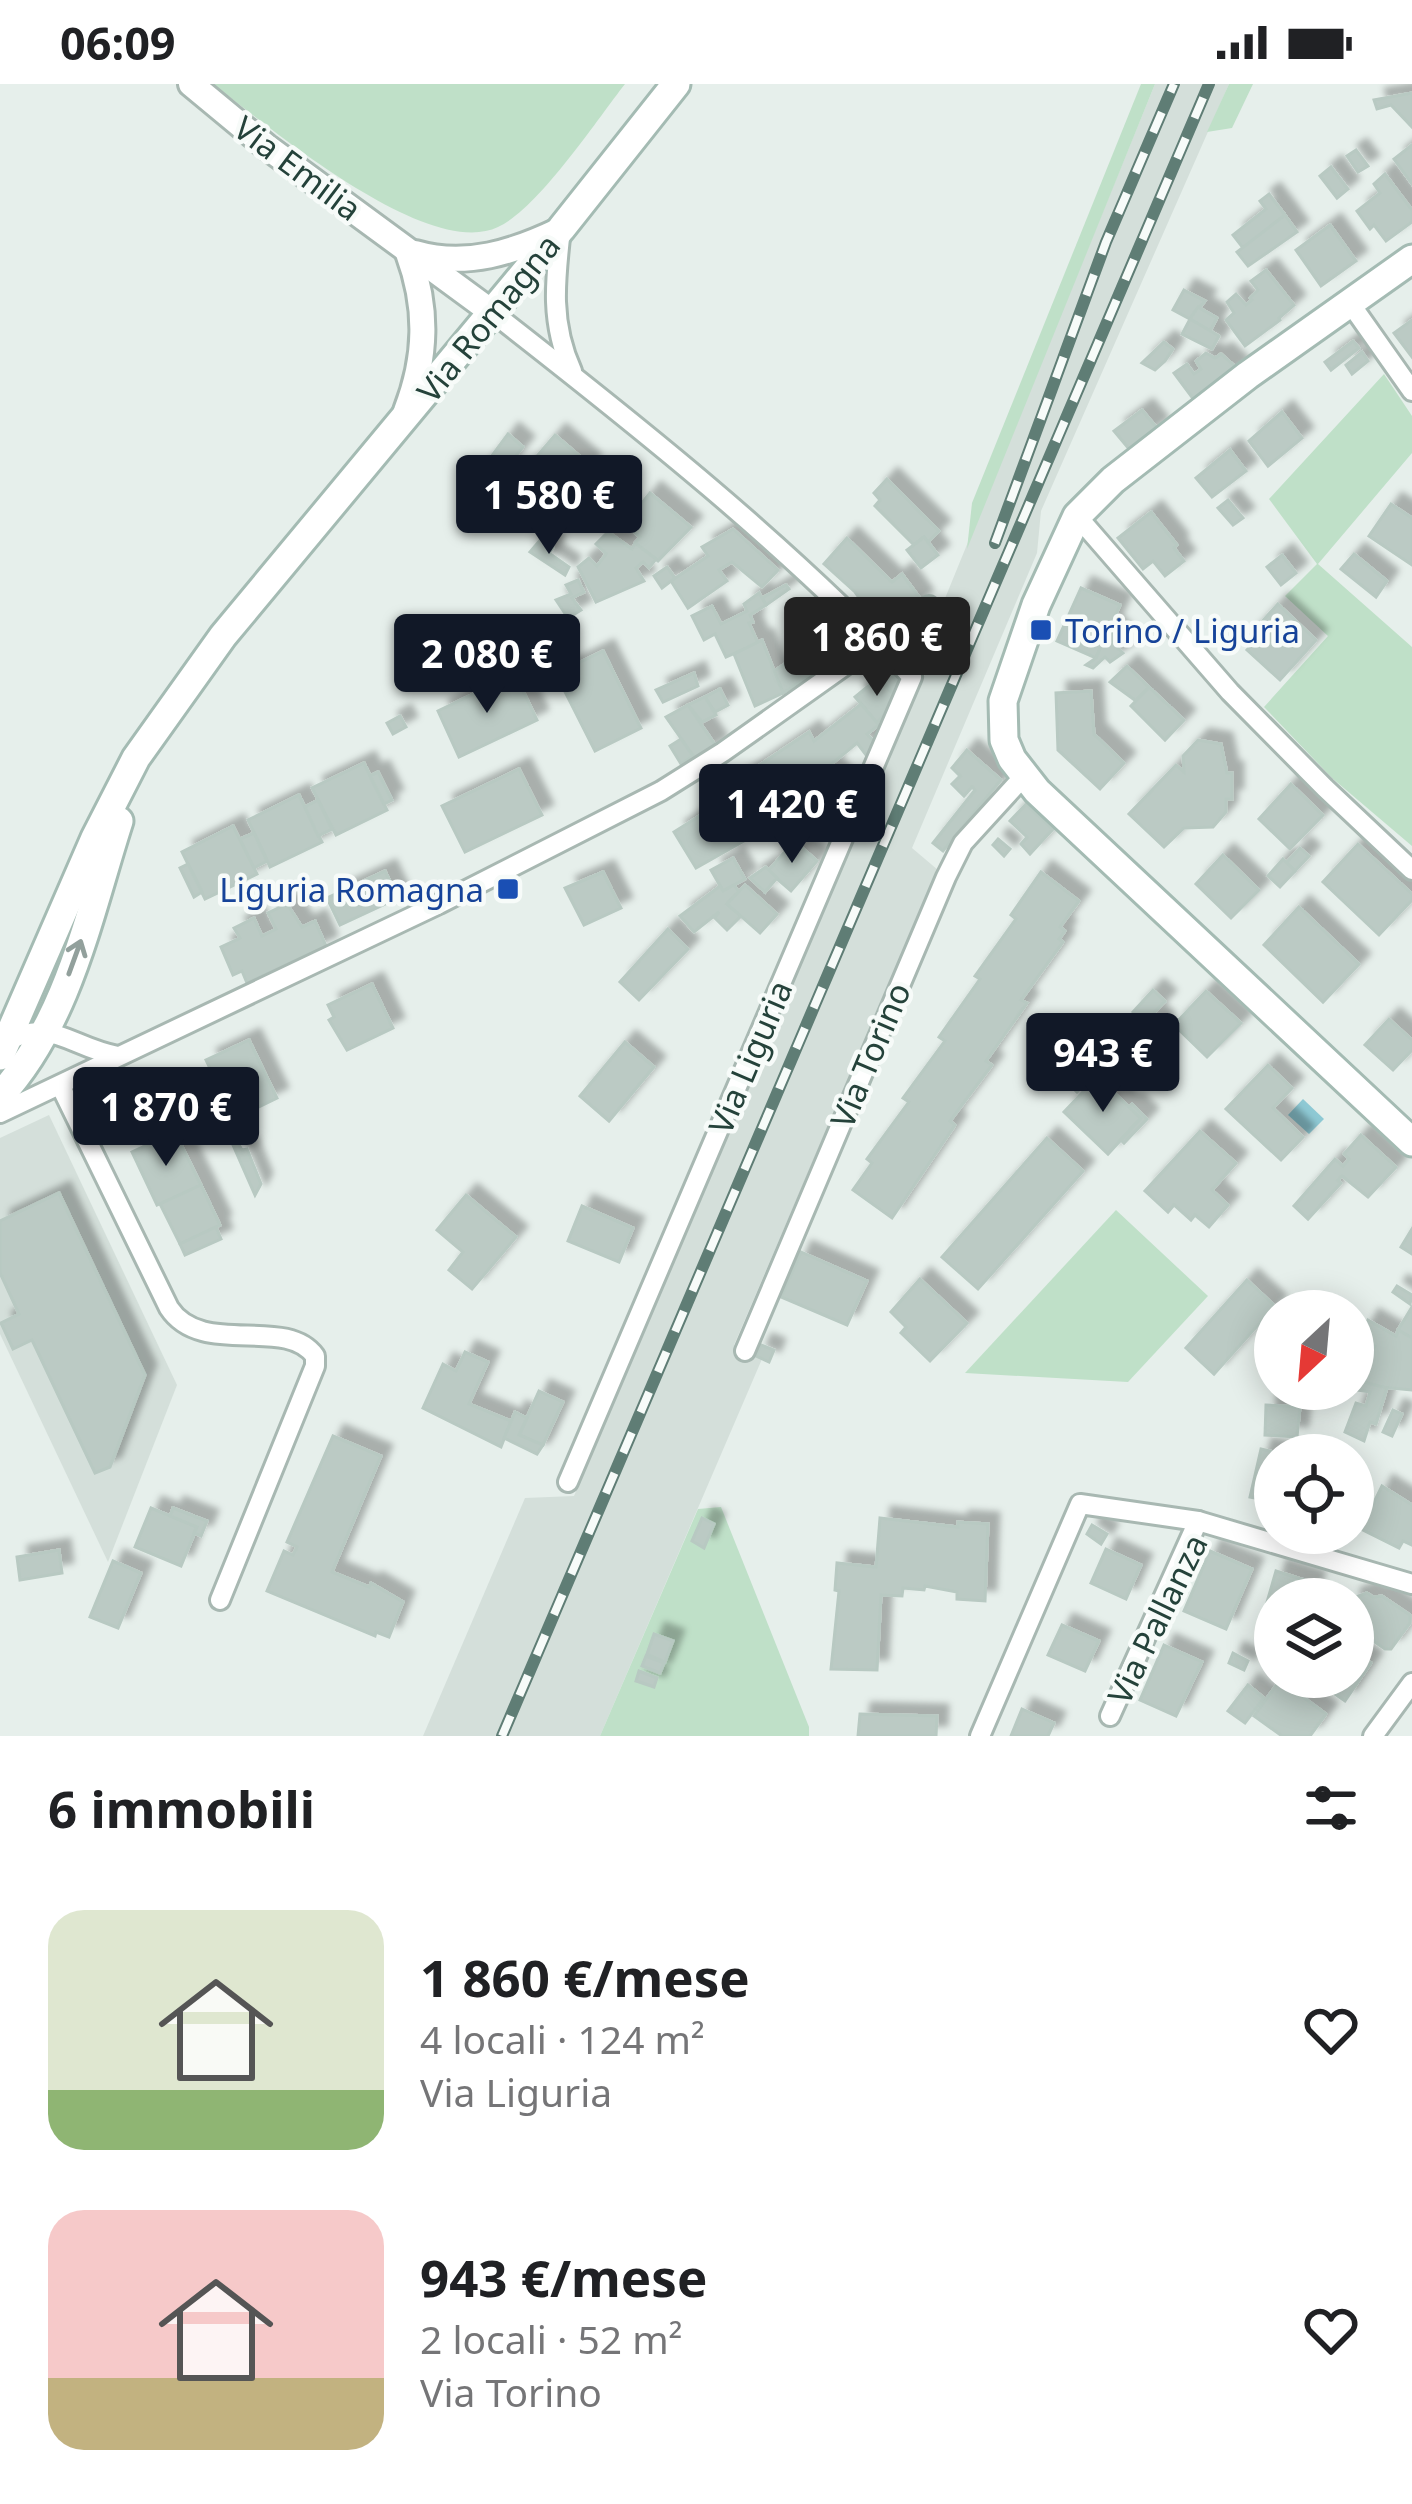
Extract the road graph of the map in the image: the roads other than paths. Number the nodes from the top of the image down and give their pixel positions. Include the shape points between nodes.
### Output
1 (191, 84) edge
2 (676, 84) edge
3 (561, 230) junction
4 (407, 250) junction
5 (1412, 260) edge
6 (1350, 303) junction
7 (493, 313) junction
8 (574, 376) junction
9 (1412, 392) edge
10 (402, 423) junction
11 (1077, 516) junction
12 (929, 606) dead end
13 (878, 641) junction
14 (165, 719) junction
15 (1024, 776) junction
16 (1412, 870) edge
17 (45, 1029) junction
18 (4, 1048) edge
19 (118, 1056) junction
20 (60, 1084) junction
21 (6, 1097) edge
22 (1412, 1142) edge
23 (745, 1351) dead end
24 (568, 1482) dead end
25 (1198, 1522) junction
26 (1412, 1584) edge
27 (220, 1600) dead end
28 (1412, 1683) edge
29 (1110, 1716) dead end
30 (980, 1736) edge
31 (1373, 1736) edge

1 - 4 street, Via Emilia
2 - 3 main road, Via Romagna
3 - 4 street, Via Emilia via 473,259
3 - 7 main road, Via Romagna
3 - 8 street via 556,328
4 - 7 street, Via Emilia
4 - 10 street via 424,330
5 - 6 main road
6 - 9 street
6 - 11 main road via 1136,461
7 - 8 street, Via Emilia
7 - 10 main road, Via Romagna
8 - 13 street, Via Emilia
10 - 14 main road, Via Romagna via 223,636
11 - 15 main road via 1006,686 1004,740
11 - 16 street via 1230,692
12 - 13 street
13 - 19 street via 661,790
13 - 24 street, Via Liguria via 912,677
17 -> 14 main road, Via Romagna via 121,816
14 - 18 main road, Via Romagna via 117,792
15 - 22 main road
15 - 23 street, Via Torino via 963,843 946,877
17 - 18 street via 24,1032
17 - 19 street
17 - 21 main road, Via Romagna
19 - 20 street
20 - 21 street
20 - 27 street via 180,1323 302,1343 315,1356
25 - 26 street, Via Pallanza
25 - 29 street, Via Pallanza
25 - 30 street via 1080,1504
28 - 31 street

